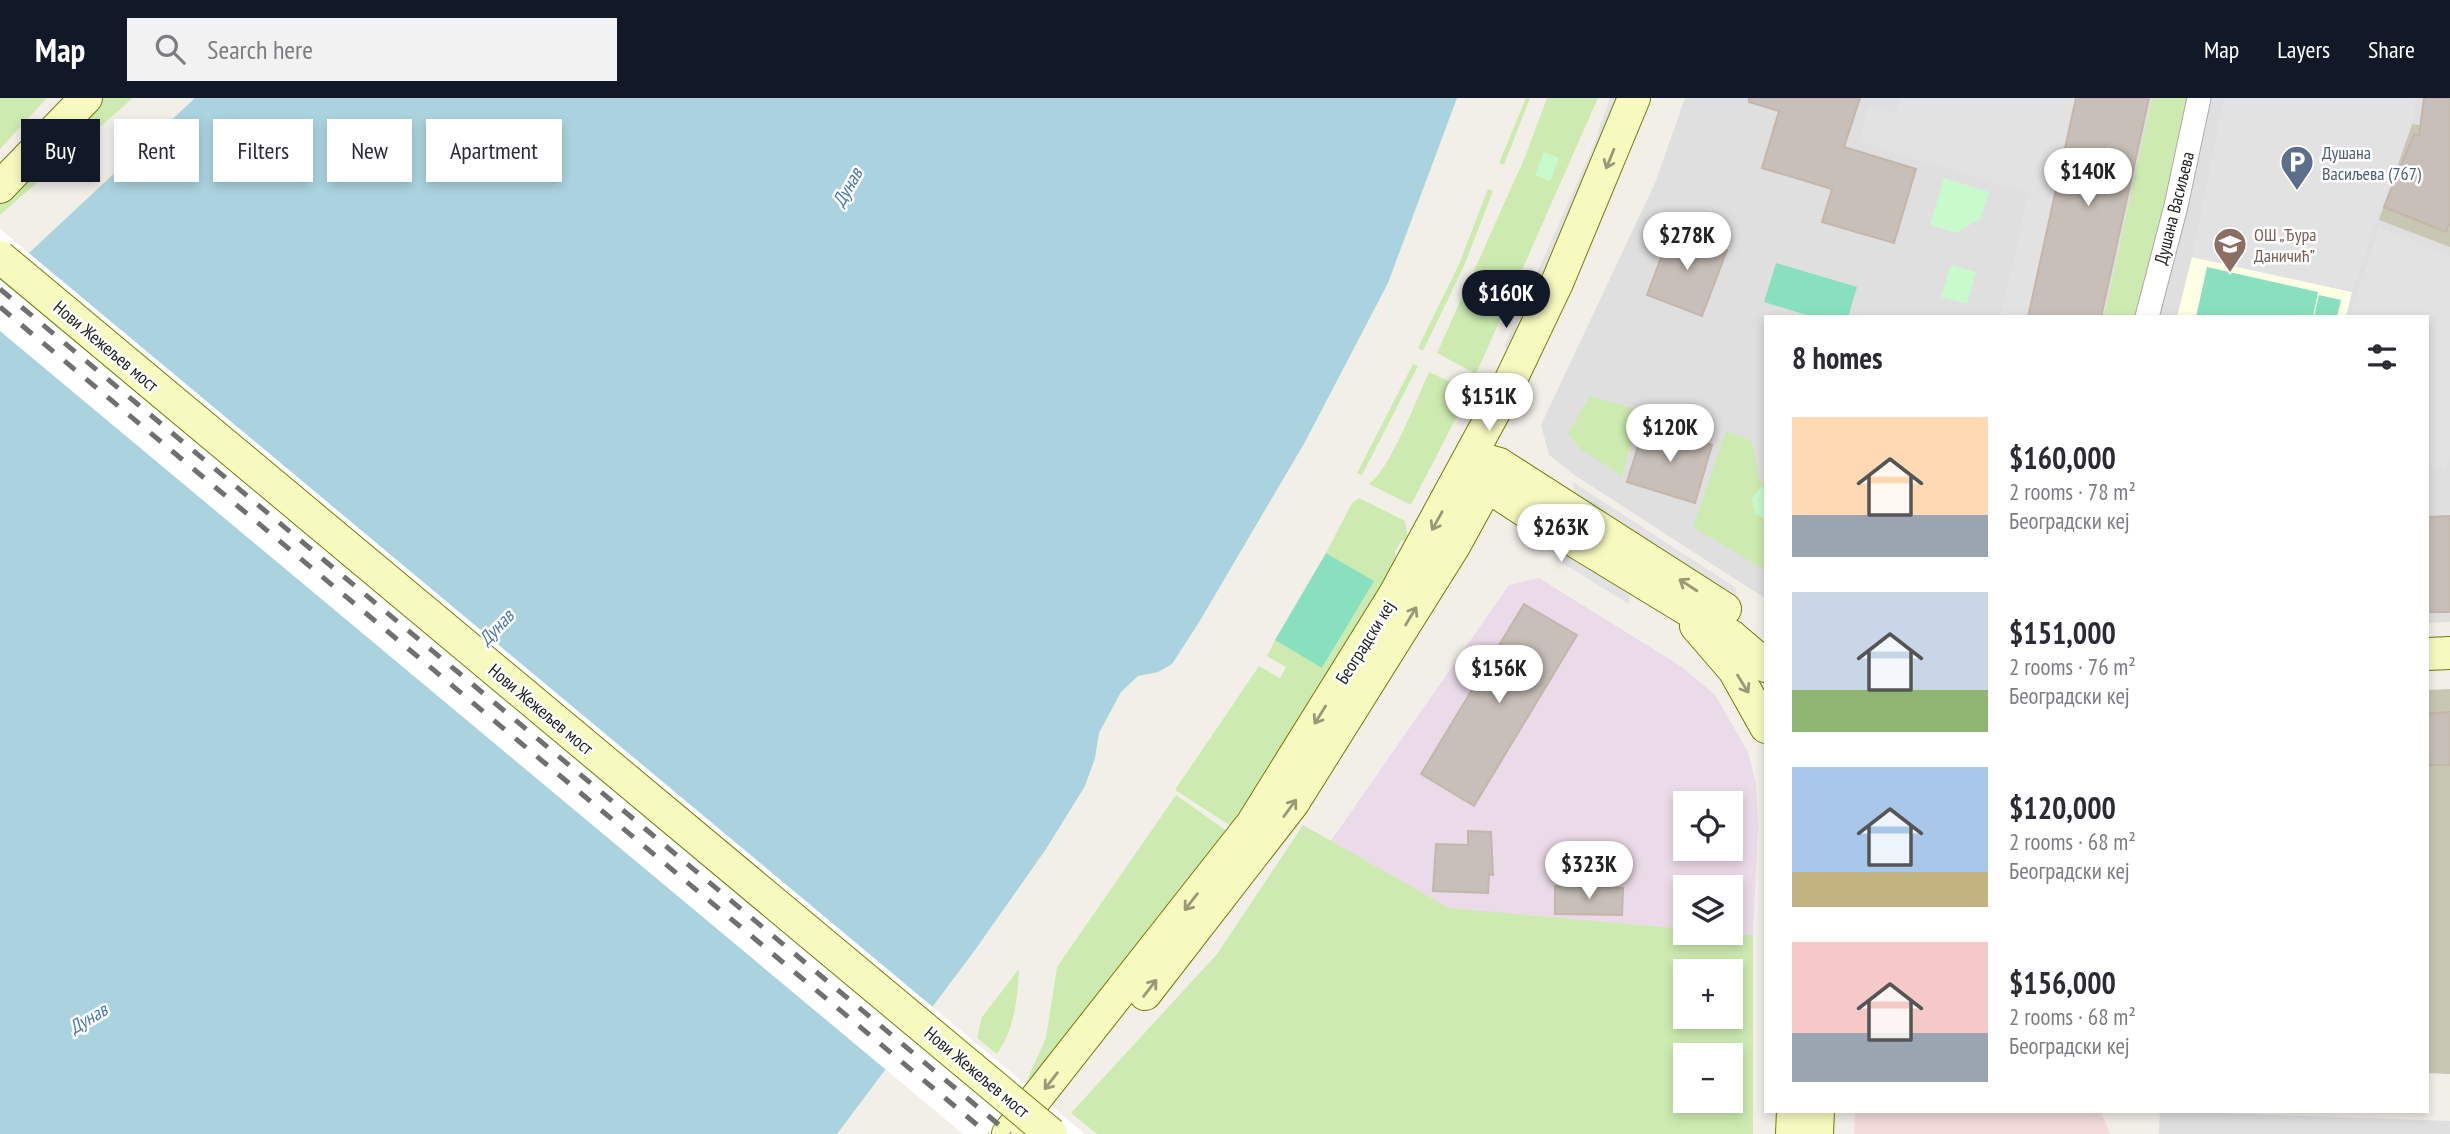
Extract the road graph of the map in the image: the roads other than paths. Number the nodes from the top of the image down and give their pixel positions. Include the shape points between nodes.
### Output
1 (86, 98) edge
2 (1634, 98) edge
3 (2199, 98) edge
4 (0, 187) edge
5 (0, 257) edge
6 (2148, 315) edge
7 (1485, 470) junction
8 (1664, 597) junction
9 (1759, 633) edge
10 (2450, 653) edge
11 (2429, 654) edge
12 (1764, 664) edge
13 (1764, 723) edge
14 (1793, 1113) edge
15 (1818, 1113) edge
16 (1008, 1134) edge
17 (1036, 1134) edge
18 (1051, 1134) edge
19 (1792, 1134) edge
20 (1817, 1134) edge

1 - 4 main road
2 -> 7 main road, Београдски кеј
3 - 6 street, Душана Васиљева
5 - 18 main road, Нови Жежељев мост, bridge
7 - 8 main road
9 -> 7 main road
7 -> 16 main road, Београдски кеј via 1395,594 1252,824
17 -> 7 main road, Београдски кеј via 1293,803 1447,558
8 - 12 main road via 1731,636
8 -> 13 main road via 1734,670
10 - 11 main road
14 - 19 main road
15 - 20 main road

